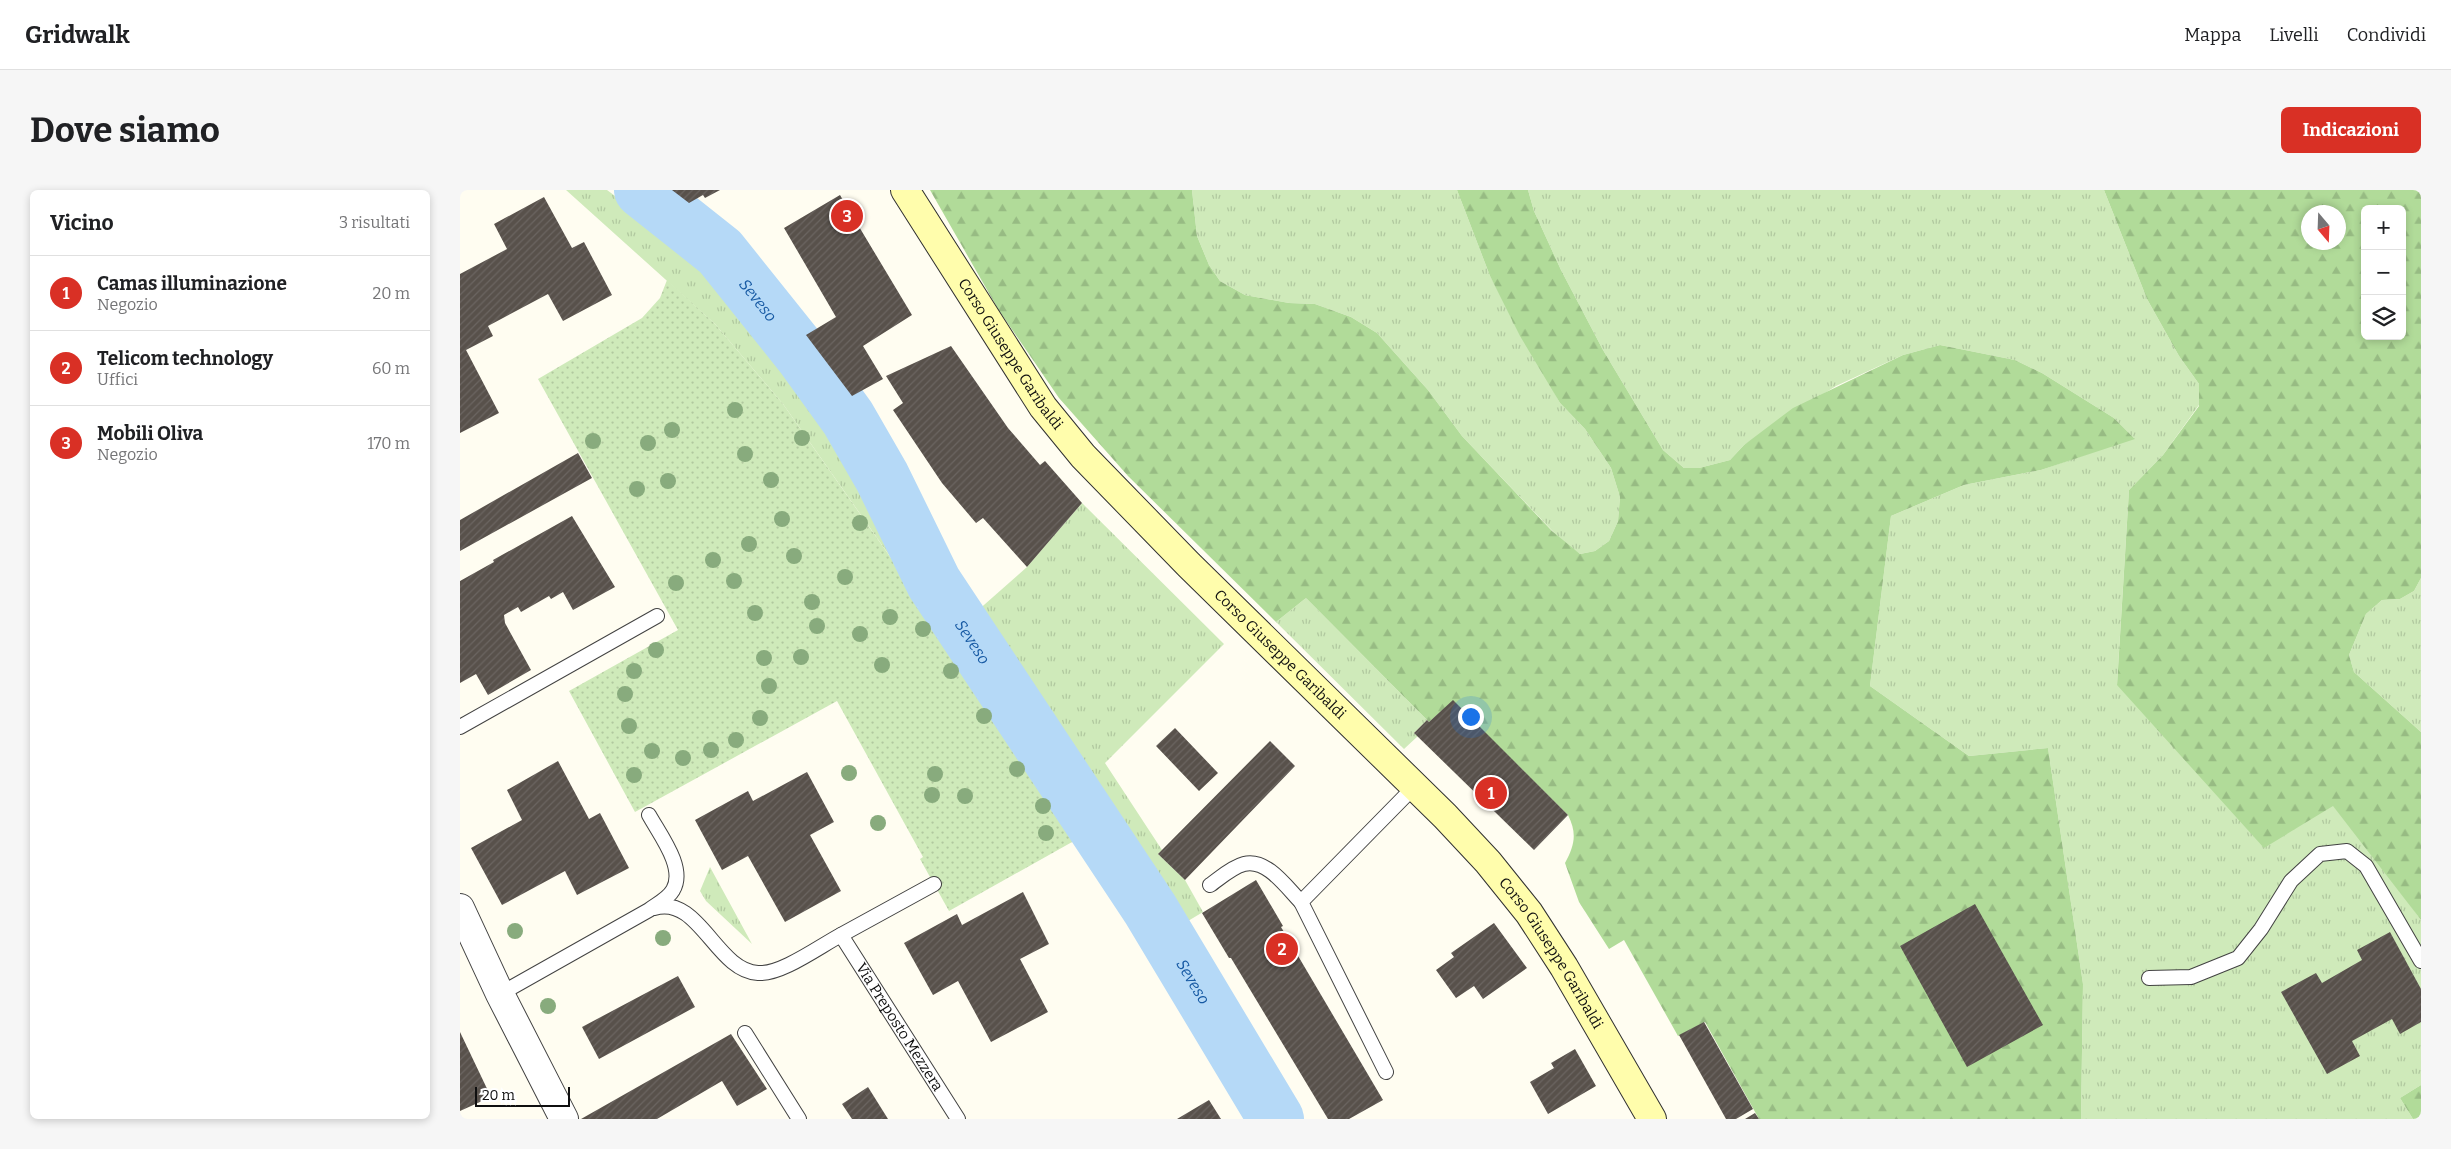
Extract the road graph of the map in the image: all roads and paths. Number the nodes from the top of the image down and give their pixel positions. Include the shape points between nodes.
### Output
1 (905, 190) edge
2 (657, 616) dead end
3 (460, 727) edge
4 (1415, 786) junction
5 (649, 816) dead end
6 (934, 884) dead end
7 (1210, 885) dead end
8 (1301, 902) junction
9 (460, 908) edge
10 (649, 910) junction
11 (841, 935) junction
12 (2421, 961) edge
13 (2149, 978) dead end
14 (500, 994) junction
15 (745, 1033) dead end
16 (1386, 1072) dead end
17 (564, 1119) edge
18 (800, 1119) edge
19 (958, 1119) edge
20 (1652, 1119) edge

1 - 4 main road, Corso Giuseppe Garibaldi via 1012,362 1043,408 1083,456
2 - 3 lane
4 - 8 lane
4 - 20 main road, Corso Giuseppe Garibaldi via 1488,862 1530,913
5 - 10 lane via 670,853 676,878 670,894
6 - 11 lane
7 - 8 lane via 1244,864 1257,864 1267,868
8 - 16 lane
9 - 14 street
10 - 11 lane via 664,905 678,908 732,961 758,974 786,966
10 - 14 lane
11 - 19 lane, Via Preposto Mezzera
12 - 13 lane via 2366,866 2347,851 2320,854 2291,881 2238,958 2191,977
14 - 17 street
15 - 18 lane

